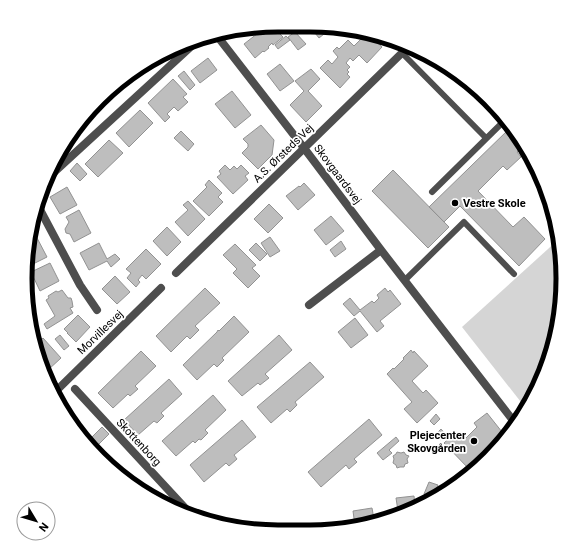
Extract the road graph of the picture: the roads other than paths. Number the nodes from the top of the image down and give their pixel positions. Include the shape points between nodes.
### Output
1 (220, 39) edge
2 (188, 50) edge
3 (404, 51) edge
4 (501, 124) edge
5 (486, 138) junction
6 (304, 148) junction
7 (57, 170) edge
8 (432, 192) dead end
9 (41, 212) edge
10 (380, 250) junction
11 (176, 273) dead end
12 (514, 274) dead end
13 (405, 280) junction
14 (161, 288) dead end
15 (309, 305) dead end
16 (97, 310) dead end
17 (58, 389) edge
18 (75, 389) dead end
19 (512, 419) edge
20 (183, 506) edge

1 - 6 street, Skovgaardsvej
2 - 7 street
3 - 5 lane
3 - 6 street, A.S. Ørsteds Vej
4 - 5 lane
5 - 8 lane
6 - 10 street, Skovgaardsvej
6 - 11 street, A.S. Ørsteds Vej
9 - 16 street via 80,285
10 - 13 street, Skovgaardsvej
10 - 15 street
12 - 13 lane via 464,222
13 - 19 street, Skovgaardsvej
14 - 17 street, Morvillesvej
18 - 20 street, Skottenborg

